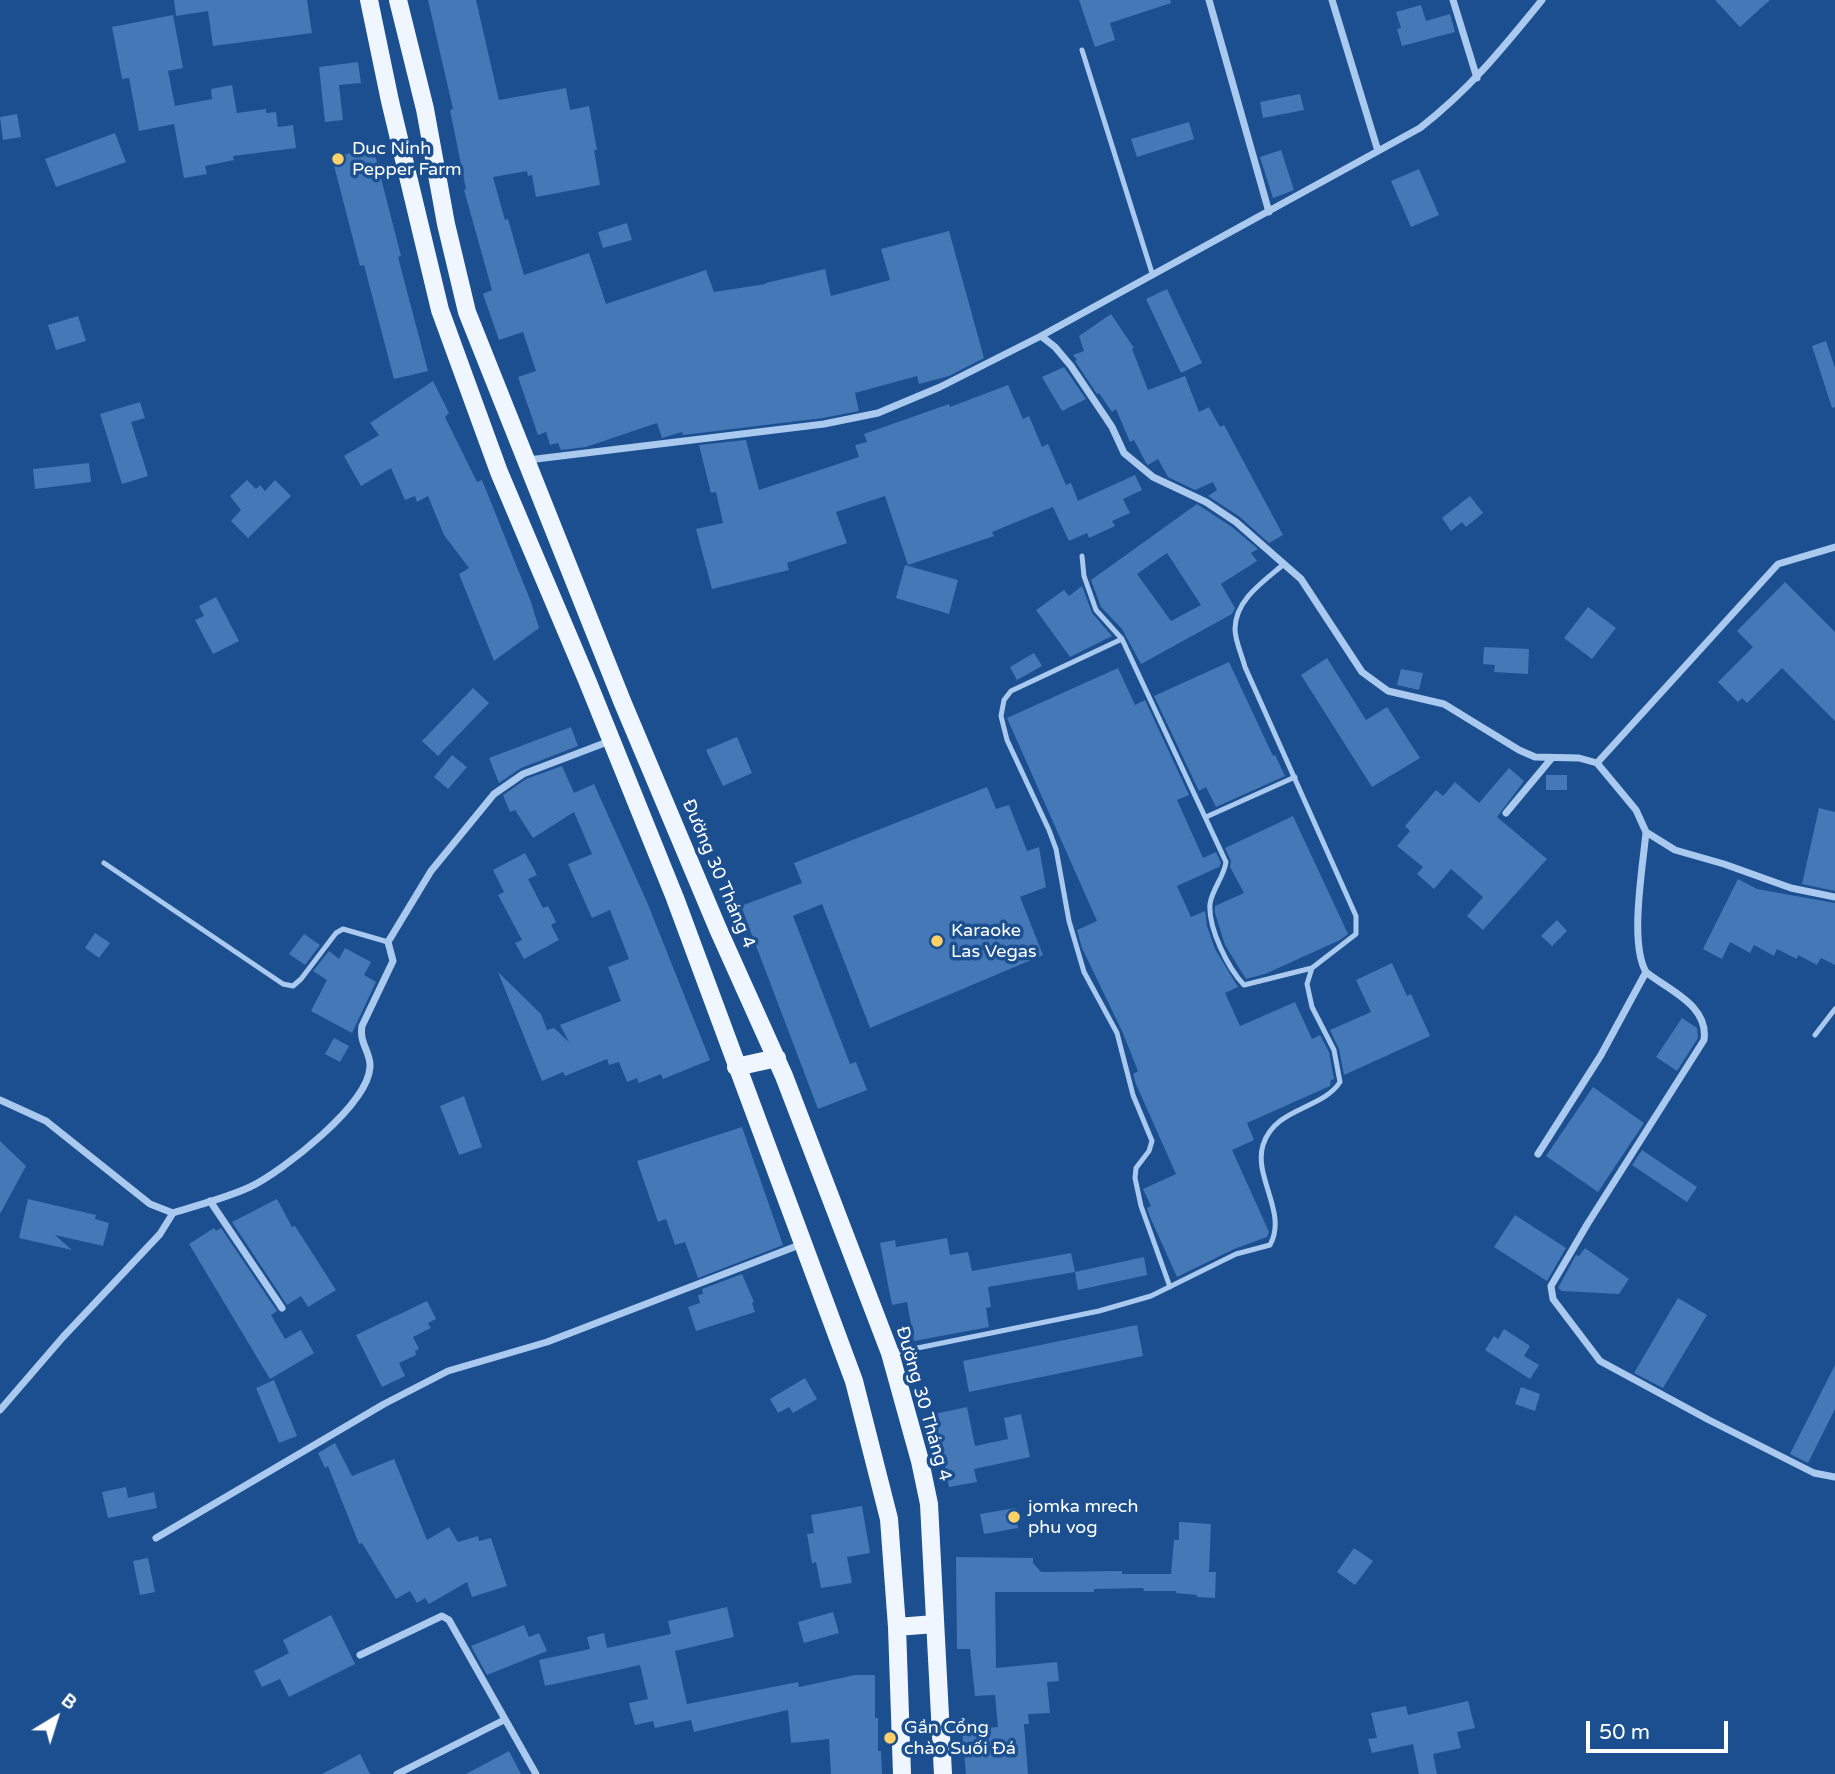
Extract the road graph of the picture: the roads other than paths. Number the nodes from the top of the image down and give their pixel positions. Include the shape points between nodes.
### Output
1 (369, 0) edge
2 (398, 0) edge
3 (1209, 0) edge
4 (1332, 0) edge
5 (1453, 0) edge
6 (1542, 0) edge
7 (1083, 50) dead end
8 (1477, 78) junction
9 (1378, 151) junction
10 (1269, 212) junction
11 (1152, 273) junction
12 (1041, 336) junction
13 (527, 460) junction
14 (499, 472) junction
15 (1835, 547) edge
16 (1082, 556) dead end
17 (1284, 564) junction
18 (1122, 639) junction
19 (611, 740) junction
20 (1551, 759) junction
21 (1597, 763) junction
22 (1295, 777) junction
23 (1506, 813) dead end
24 (1206, 817) junction
25 (1646, 832) junction
26 (104, 863) dead end
27 (1835, 897) edge
28 (388, 942) junction
29 (1312, 968) junction
30 (1646, 972) junction
31 (1835, 1009) edge
32 (1815, 1035) dead end
33 (776, 1058) junction
34 (736, 1067) junction
35 (0, 1100) edge
36 (1538, 1154) dead end
37 (210, 1201) junction
38 (173, 1213) junction
39 (803, 1244) junction
40 (1170, 1287) junction
41 (282, 1308) dead end
42 (890, 1353) junction
43 (2, 1406) edge
44 (1835, 1477) edge
45 (156, 1538) dead end
46 (935, 1624) junction
47 (897, 1627) junction
48 (360, 1655) dead end
49 (504, 1720) junction
50 (397, 1774) edge
51 (536, 1774) edge
52 (902, 1774) edge
53 (943, 1774) edge

1 - 14 main road via 440,310
2 - 13 main road, Đường 30 Tháng 4 via 467,312
3 - 10 street
4 - 9 street
5 - 8 street
6 - 8 street
7 - 11 lane
8 - 9 street via 1420,128
9 - 10 street
10 - 11 street
11 - 12 street
12 - 13 street via 878,413 824,424
12 - 17 street via 1071,366 1124,453 1153,477 1236,522
13 - 14 main road
13 - 33 main road, Đường 30 Tháng 4 via 622,701
14 - 19 main road
15 - 21 street via 1778,564
16 - 18 lane via 1096,610
17 - 20 street via 1301,579 1362,672 1375,683 1388,691 1444,705 1519,750
17 - 22 lane via 1249,594 1236,615 1235,632 1245,667
18 - 24 lane
18 - 40 lane via 1011,691 1001,716 1007,740 1056,849 1069,922 1084,972 1117,1033 1133,1095 1152,1141 1135,1178
19 - 28 street via 523,774 494,794 431,871
19 - 34 main road
20 - 21 street
20 - 23 street
21 - 25 street via 1636,810
22 - 24 lane
22 - 29 lane via 1356,916 1356,934
24 - 29 lane via 1226,862 1210,904 1212,925 1233,973 1244,985
25 - 27 street via 1675,850 1791,888
25 - 30 street via 1638,925 1641,964
26 - 28 lane via 283,984 293,986 301,979 343,929
28 - 37 street via 393,961 362,1026 362,1043 371,1066 355,1100 309,1146 268,1177
29 - 40 lane via 1307,984 1312,1007 1334,1050 1340,1082 1282,1120 1263,1145 1262,1168 1276,1230 1273,1239 1270,1245 1236,1254
30 - 36 street via 1601,1055
30 - 44 street via 1695,1009 1706,1027 1704,1040 1588,1223 1552,1286 1553,1298 1600,1361 1814,1473
31 - 32 lane
33 - 34 main road
33 - 42 main road, Đường 30 Tháng 4
34 - 39 main road
35 - 38 street via 46,1121 150,1204
37 - 38 street
37 - 41 street
38 - 43 street via 160,1234
39 - 45 street via 547,1342 448,1371
39 - 47 main road via 854,1381 879,1474 889,1519
40 - 42 lane via 1099,1311
42 - 46 main road, Đường 30 Tháng 4 via 929,1504
46 - 47 main road
46 - 53 main road, Đường 30 Tháng 4
47 - 52 main road
48 - 49 street via 442,1616 449,1620
49 - 50 street
49 - 51 street

